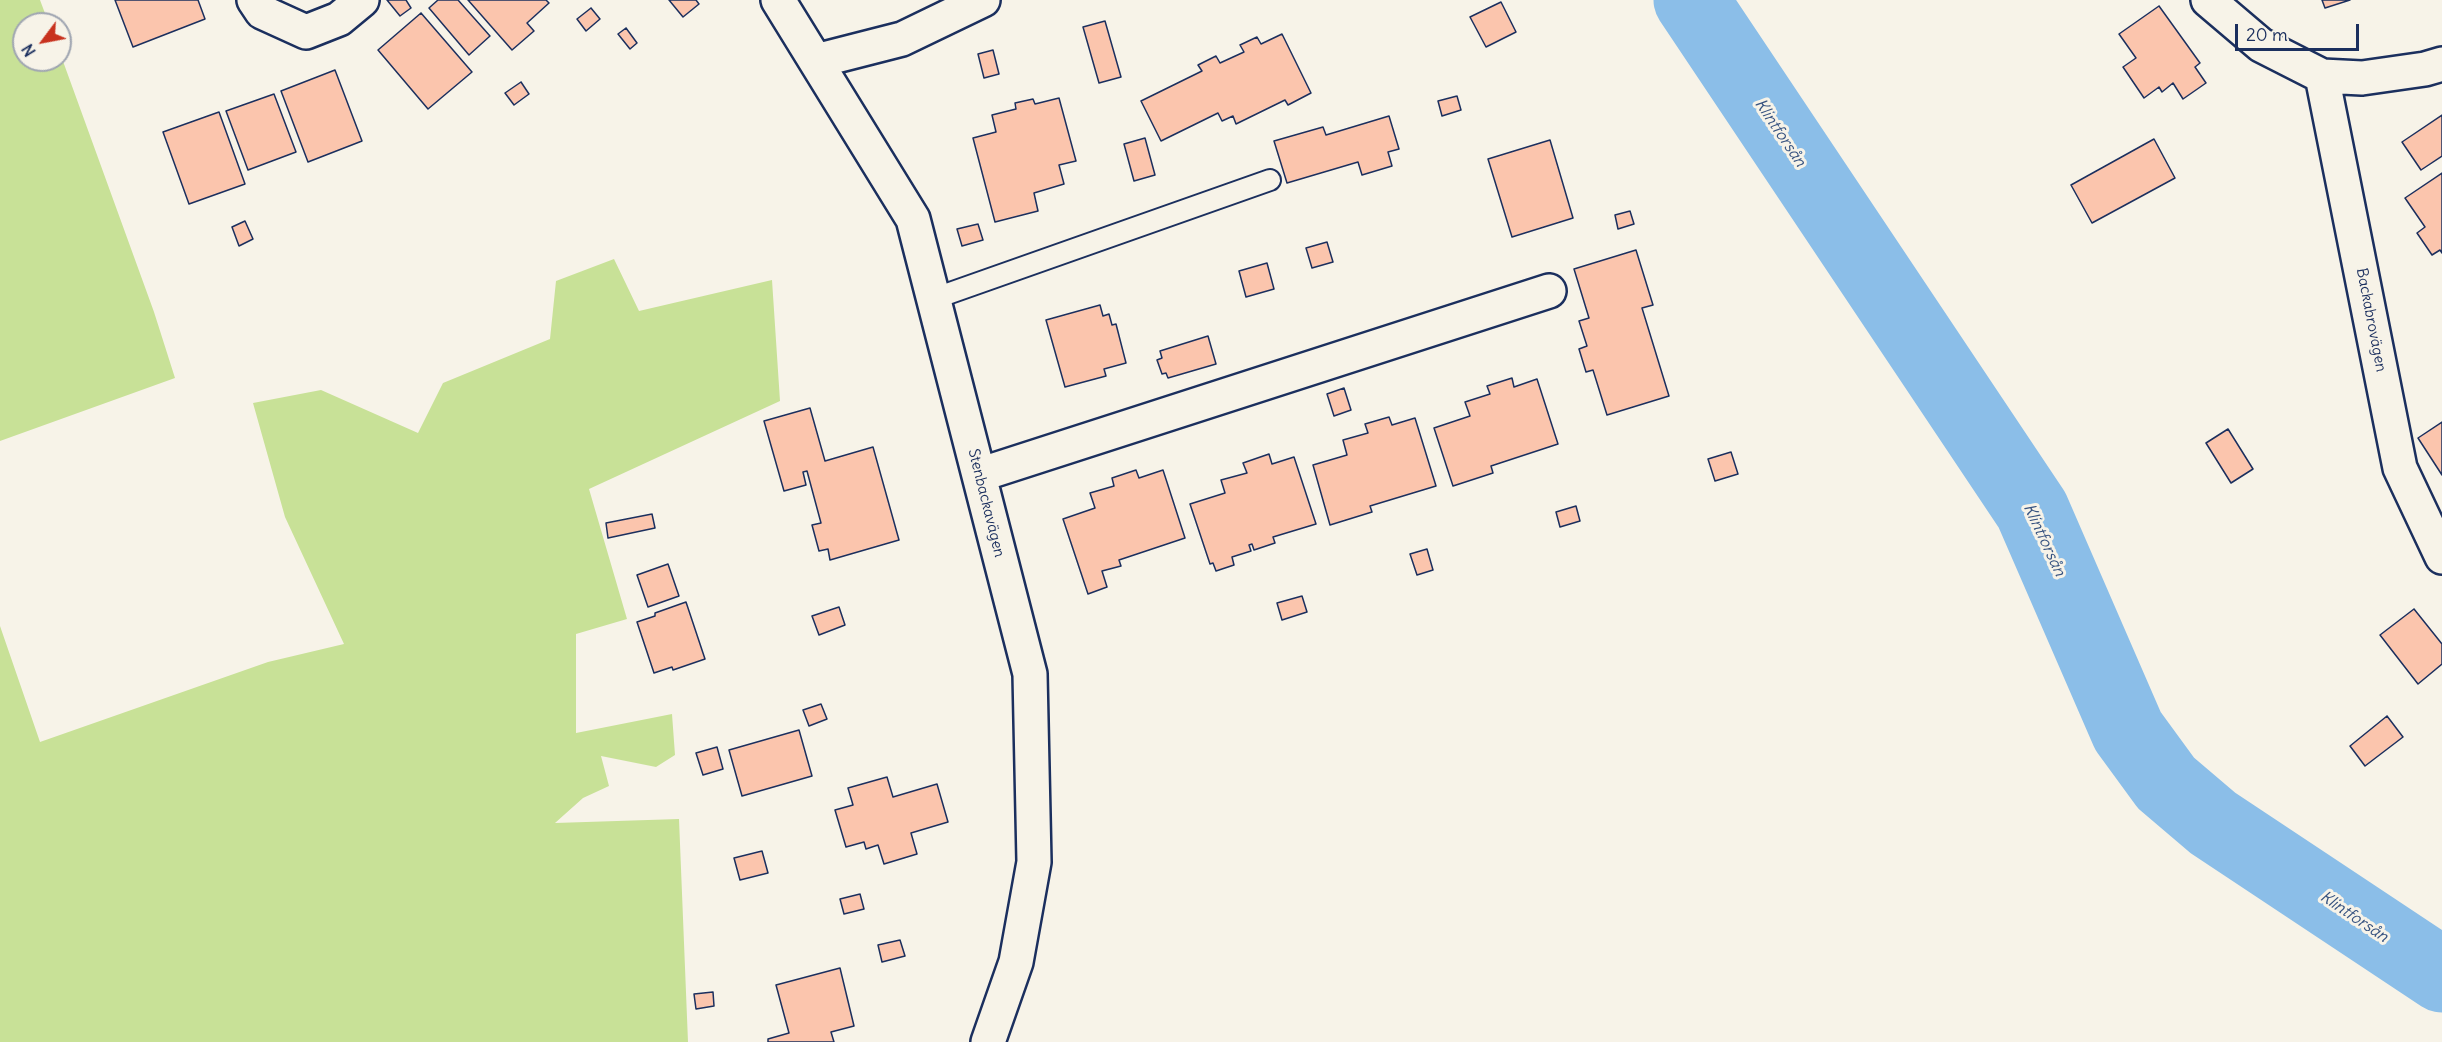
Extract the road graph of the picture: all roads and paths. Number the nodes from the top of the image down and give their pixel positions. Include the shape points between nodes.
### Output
1 (254, 0) edge
2 (362, 0) edge
3 (778, 0) edge
4 (983, 0) edge
5 (2208, 0) edge
6 (816, 61) junction
7 (2442, 64) edge
8 (2322, 76) junction
9 (1270, 180) dead end
10 (1549, 291) dead end
11 (933, 298) junction
12 (978, 475) junction
13 (2442, 557) edge
14 (988, 1042) edge

1 - 2 street via 262,12 306,32 339,19
3 - 6 street, Stenbackavägen
4 - 6 street via 902,39
5 - 8 street via 2261,45
6 - 11 street, Stenbackavägen via 913,219
7 - 8 street via 2362,78
8 - 13 street, Backabrovägen via 2400,468
9 - 11 lane
10 - 12 street
11 - 12 street, Stenbackavägen
12 - 14 street, Stenbackavägen via 1030,674 1034,862 1016,962

